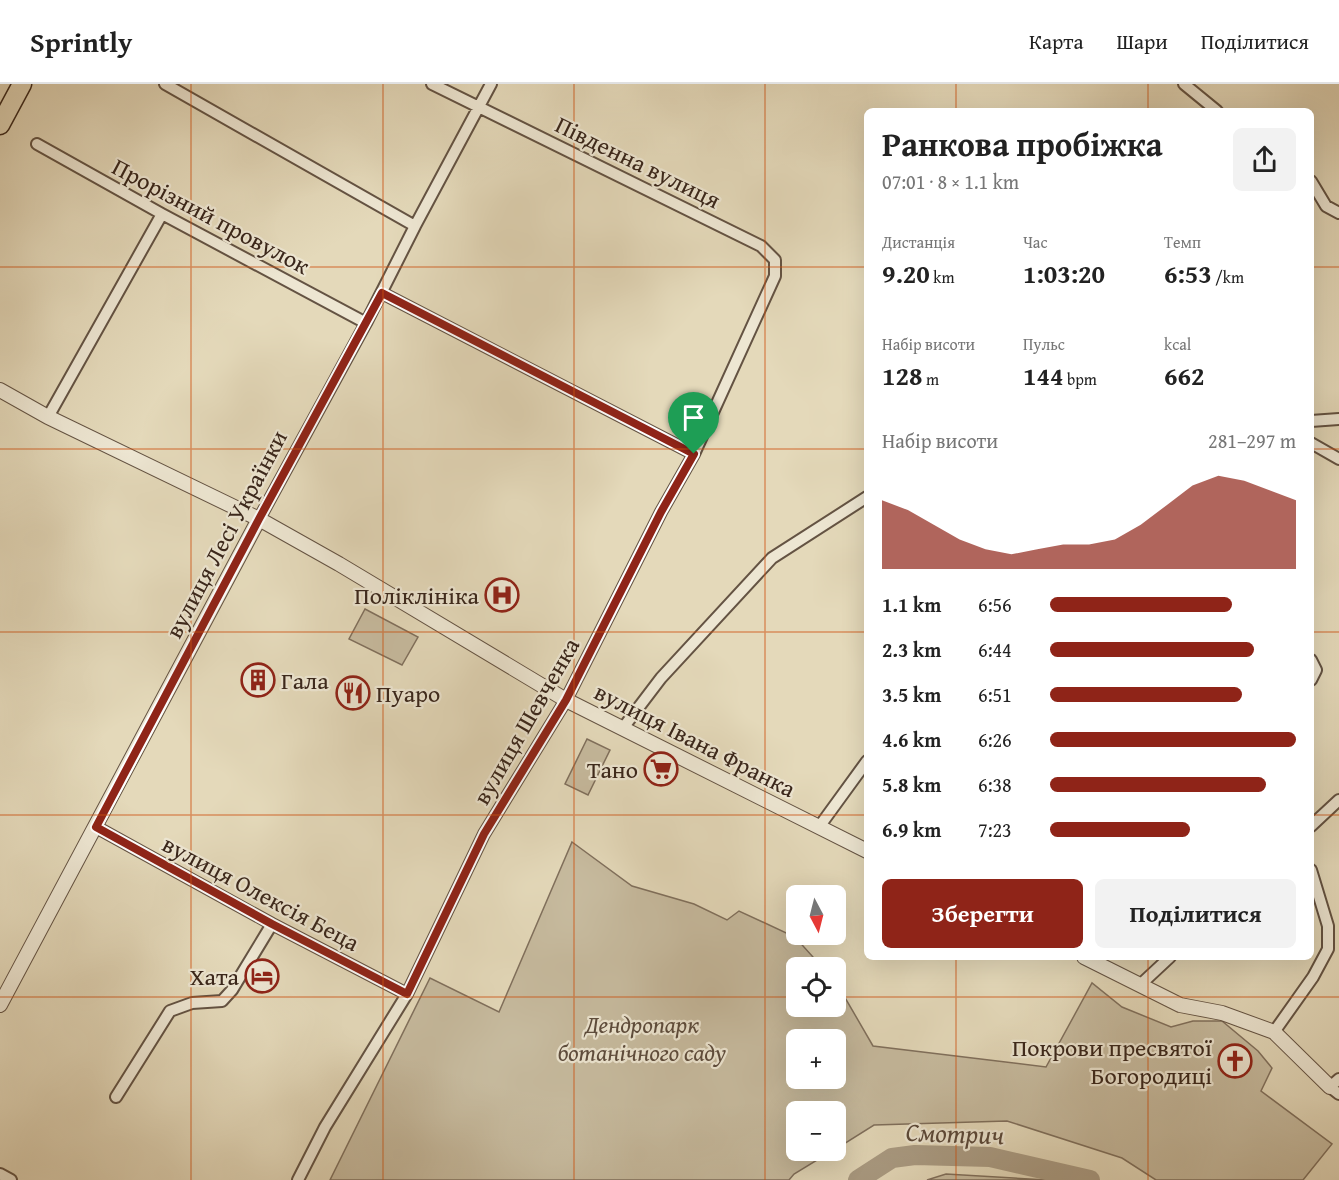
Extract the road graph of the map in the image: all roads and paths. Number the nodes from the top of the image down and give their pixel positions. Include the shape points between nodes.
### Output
1 (22, 84) edge
2 (165, 84) edge
3 (432, 84) edge
4 (491, 84) edge
5 (1184, 84) edge
6 (480, 108) junction
7 (1213, 108) edge
8 (0, 125) edge
9 (37, 144) dead end
10 (1314, 187) edge
11 (1339, 213) edge
12 (162, 214) junction
13 (415, 226) junction
14 (776, 276) joint
15 (382, 293) junction
16 (366, 323) junction
17 (0, 390) edge
18 (48, 417) junction
19 (1339, 419) edge
20 (1314, 421) edge
21 (1314, 445) edge
22 (694, 454) junction
23 (1339, 459) edge
24 (864, 499) edge
25 (259, 519) junction
26 (566, 700) junction
27 (623, 728) junction
28 (864, 765) edge
29 (1339, 800) edge
30 (1314, 823) edge
31 (96, 827) junction
32 (819, 827) junction
33 (864, 849) edge
34 (1314, 880) edge
35 (272, 924) junction
36 (1090, 960) edge
37 (1167, 960) edge
38 (1140, 985) junction
39 (407, 994) junction
40 (0, 1005) edge
41 (1274, 1032) junction
42 (1336, 1086) edge
43 (116, 1097) dead end
44 (0, 1174) edge
45 (11, 1180) edge
46 (298, 1180) edge

1 - 8 main road
2 - 13 street
3 - 6 street, Південна вулиця
4 - 6 street, вулиця Лесі Українки
5 - 7 street
6 - 13 street, вулиця Лесі Українки
6 - 14 street, Південна вулиця via 761,246 775,260
9 - 12 street, Прорізний провулок
10 - 11 street via 1326,206
12 - 16 street, Прорізний провулок
12 - 18 street
13 - 15 street, вулиця Лесі Українки
14 - 22 street, вулиця Шевченка
15 - 16 street, вулиця Лесі Українки
15 - 22 street
16 - 25 street, вулиця Лесі Українки
17 - 18 street, вулиця Івана Франка
18 - 25 street, вулиця Івана Франка
19 - 20 street
21 - 23 street
22 - 26 street, вулиця Шевченка
24 - 27 street via 772,558 661,678
25 - 26 street, вулиця Івана Франка
25 - 31 street, вулиця Лесі Українки
26 - 27 street, вулиця Івана Франка
26 - 39 street, вулиця Шевченка via 484,834
27 - 32 street, вулиця Івана Франка
28 - 32 street
29 - 30 street
31 - 35 street, вулиця Олексія Беца
31 - 40 street, вулиця Лесі Українки
32 - 33 street, вулиця Івана Франка
34 - 41 street via 1328,926 1328,949
35 - 39 street, вулиця Олексія Беца
35 - 43 street via 222,1000 192,1003 170,1011
36 - 38 street
37 - 38 street
38 - 41 street via 1180,1005 1222,1013
39 - 46 street, вулиця Шевченка via 325,1127
41 - 42 street
44 - 45 street

